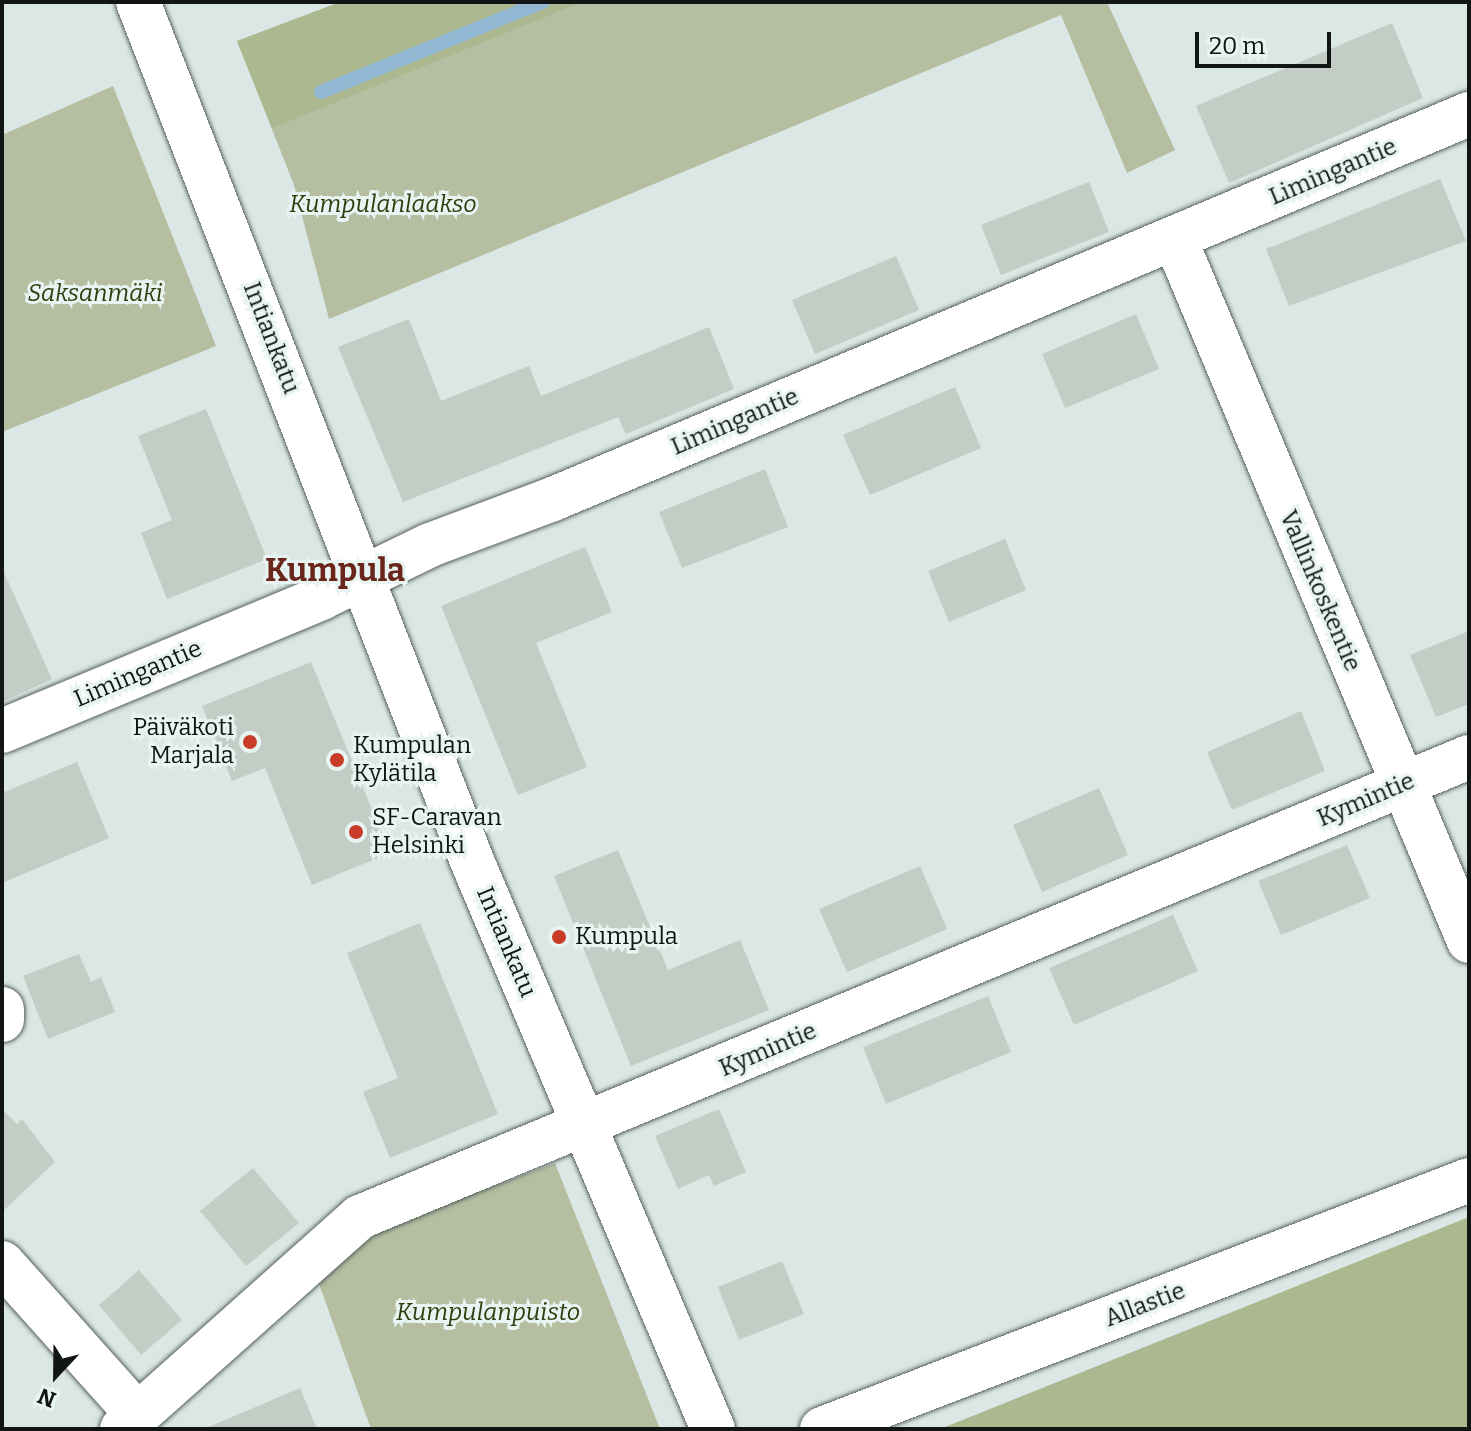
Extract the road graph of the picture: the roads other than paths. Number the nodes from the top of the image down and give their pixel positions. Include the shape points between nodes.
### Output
1 (138, 2) edge
2 (1469, 114) edge
3 (1175, 239) junction
4 (361, 577) junction
5 (2, 731) edge
6 (1469, 757) edge
7 (1402, 785) junction
8 (1469, 941) edge
9 (2, 1009) edge
10 (2, 1020) edge
11 (585, 1123) junction
12 (1469, 1180) edge
13 (2, 1263) edge
14 (130, 1422) edge
15 (713, 1429) edge
16 (822, 1429) edge

1 - 4 street, Intiankatu
2 - 3 street, Limingantie
3 - 4 street, Limingantie
3 - 7 street, Vallinkoskentie
4 - 5 street, Limingantie
4 - 11 street, Intiankatu via 472,861
6 - 7 street, Kymintie
7 - 8 street, Vallinkoskentie
7 - 11 street, Kymintie
9 - 10 street
11 - 14 street, Kymintie via 360,1217
11 - 15 street, Intiankatu
12 - 16 street, Allastie
13 - 14 street

